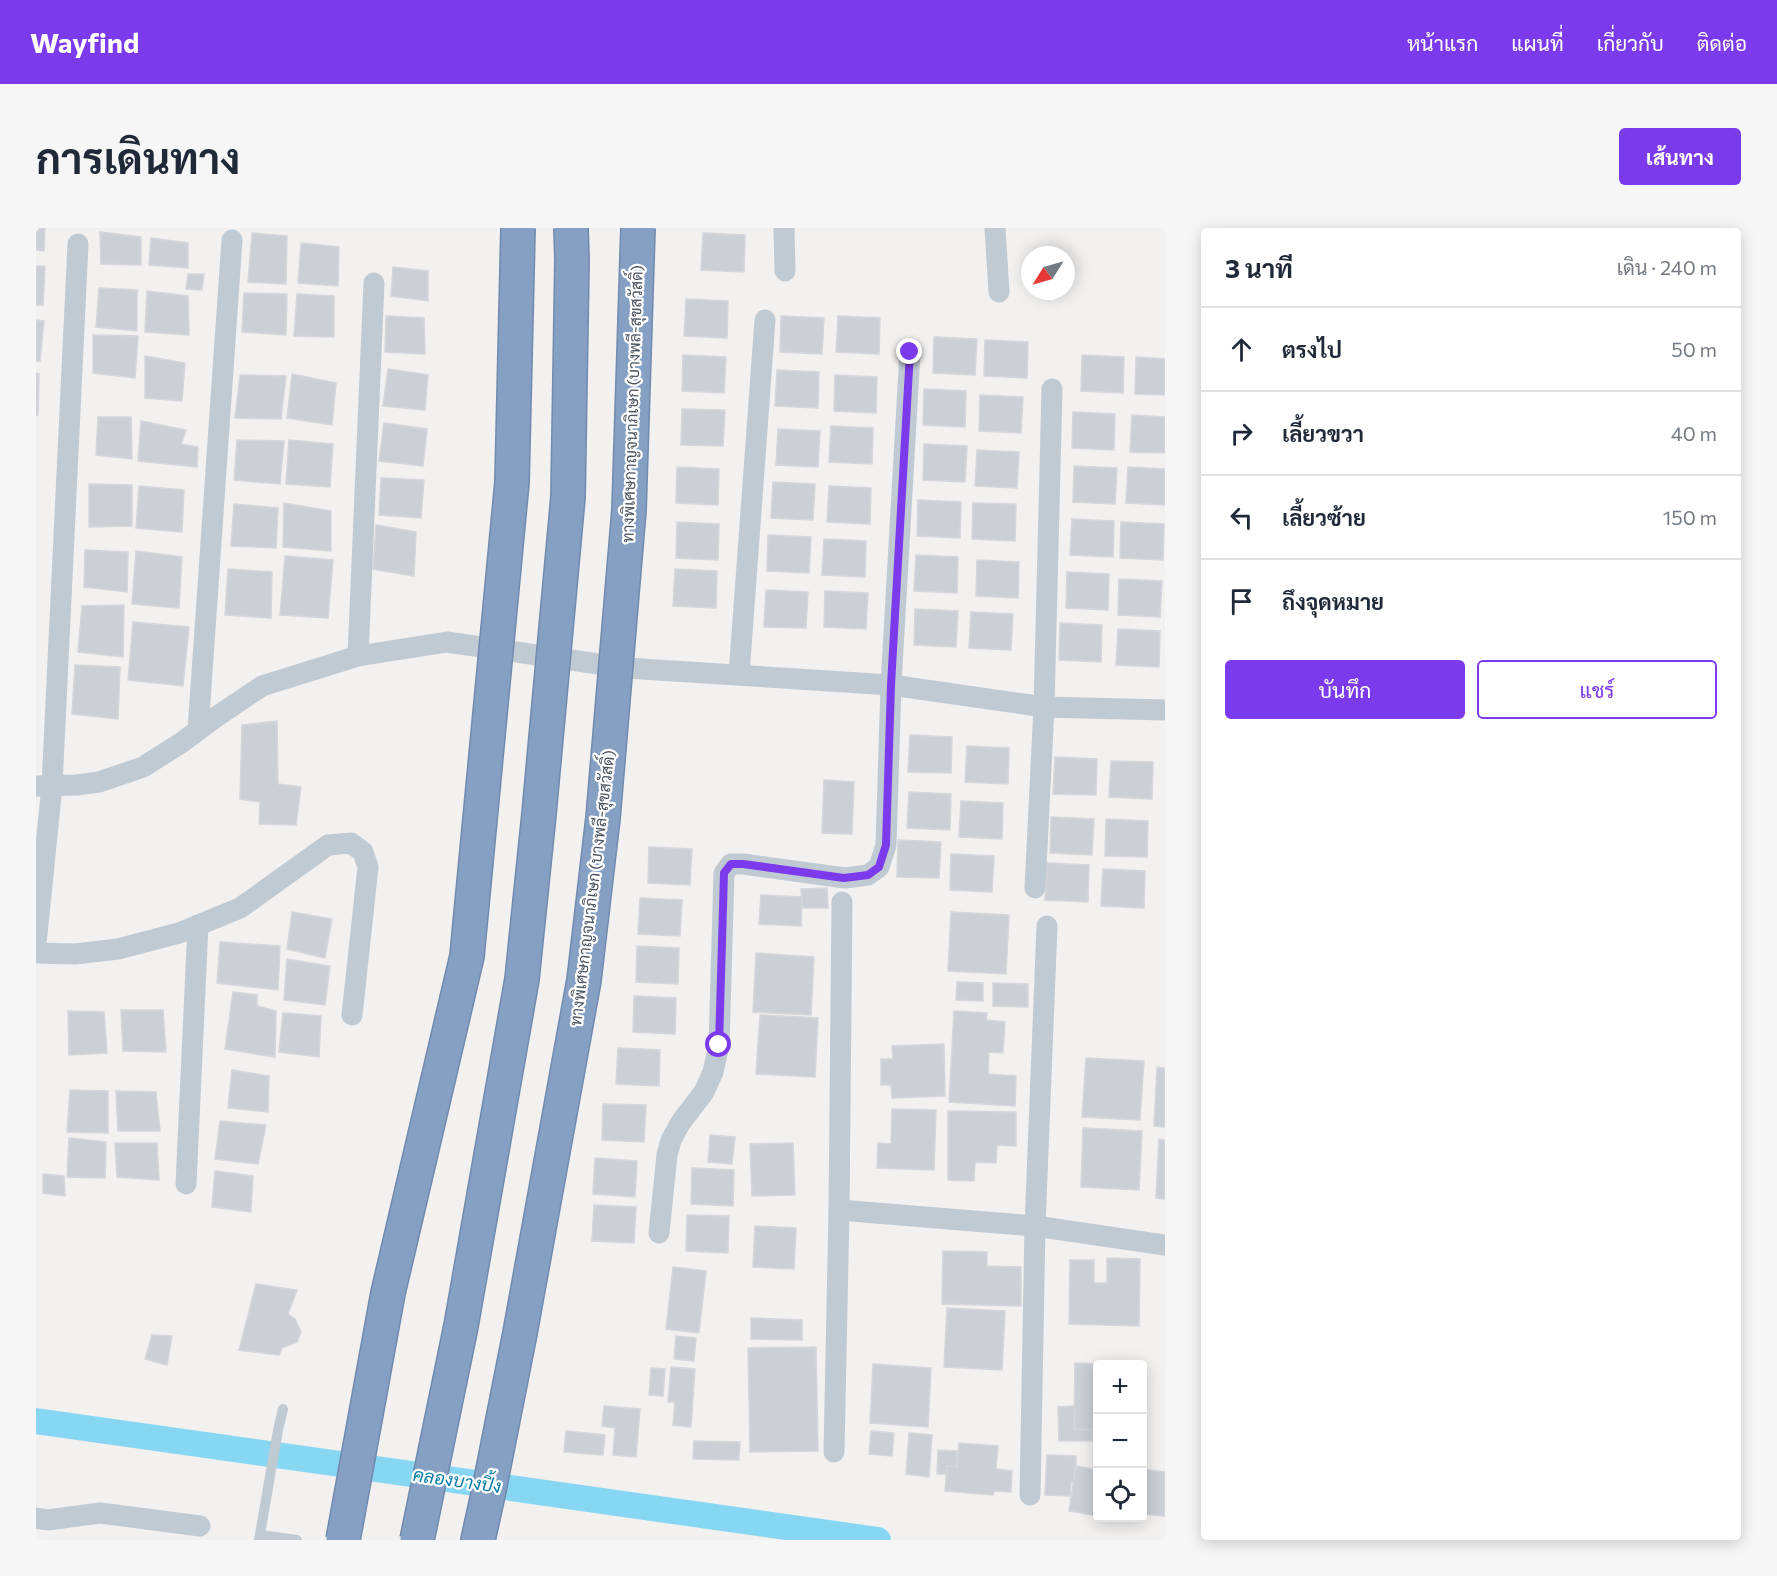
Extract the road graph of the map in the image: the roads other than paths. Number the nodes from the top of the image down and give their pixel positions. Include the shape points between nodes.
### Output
1 (518, 228) edge
2 (571, 228) edge
3 (638, 228) edge
4 (784, 228) edge
5 (995, 228) edge
6 (232, 240) dead end
7 (78, 243) dead end
8 (784, 272) dead end
9 (374, 283) dead end
10 (999, 292) dead end
11 (765, 320) dead end
12 (910, 352) dead end
13 (1052, 389) dead end
14 (358, 656) junction
15 (739, 675) junction
16 (891, 685) junction
17 (1044, 707) junction
18 (1165, 710) edge
19 (198, 730) junction
20 (44, 786) edge
21 (1035, 888) dead end
22 (842, 903) dead end
23 (198, 925) junction
24 (1047, 926) dead end
25 (36, 944) edge
26 (36, 953) edge
27 (352, 1015) dead end
28 (186, 1184) dead end
29 (839, 1210) junction
30 (1035, 1226) junction
31 (659, 1233) dead end
32 (1165, 1245) edge
33 (283, 1409) dead end
34 (834, 1452) dead end
35 (1030, 1495) dead end
36 (43, 1526) edge
37 (200, 1526) dead end
38 (259, 1537) edge
39 (297, 1540) edge
40 (343, 1540) edge
41 (417, 1540) edge
42 (478, 1540) edge

1 - 40 highway, bridge via 512,482 467,956 388,1293
2 - 41 highway, bridge via 568,497 522,979 461,1326
3 - 42 highway, ทางพิเศษกาญจนาภิเษก (บางพลี-สุขสวัสดิ์), bridge via 629,510 587,957 520,1333
4 - 8 street
5 - 10 street
6 - 19 street
7 - 20 street
9 - 14 street
11 - 15 street
12 - 16 street
13 - 17 street
14 - 15 street via 447,642 626,668
14 - 19 street via 262,686
15 - 16 street
16 - 17 street
16 - 31 street via 886,845 879,867 868,875 844,878 743,864 731,864 724,873 719,1045 704,1092 671,1140
17 - 18 street
17 - 21 street
19 - 20 street via 143,767 99,782
20 - 25 street
22 - 29 street
23 - 26 street via 118,949
23 - 27 street via 240,908 328,845 351,843 363,852 368,867
23 - 28 street
24 - 30 street
29 - 30 street
29 - 34 street
30 - 32 street
30 - 35 street
33 - 38 lane
36 - 37 street via 100,1513
38 - 39 lane

